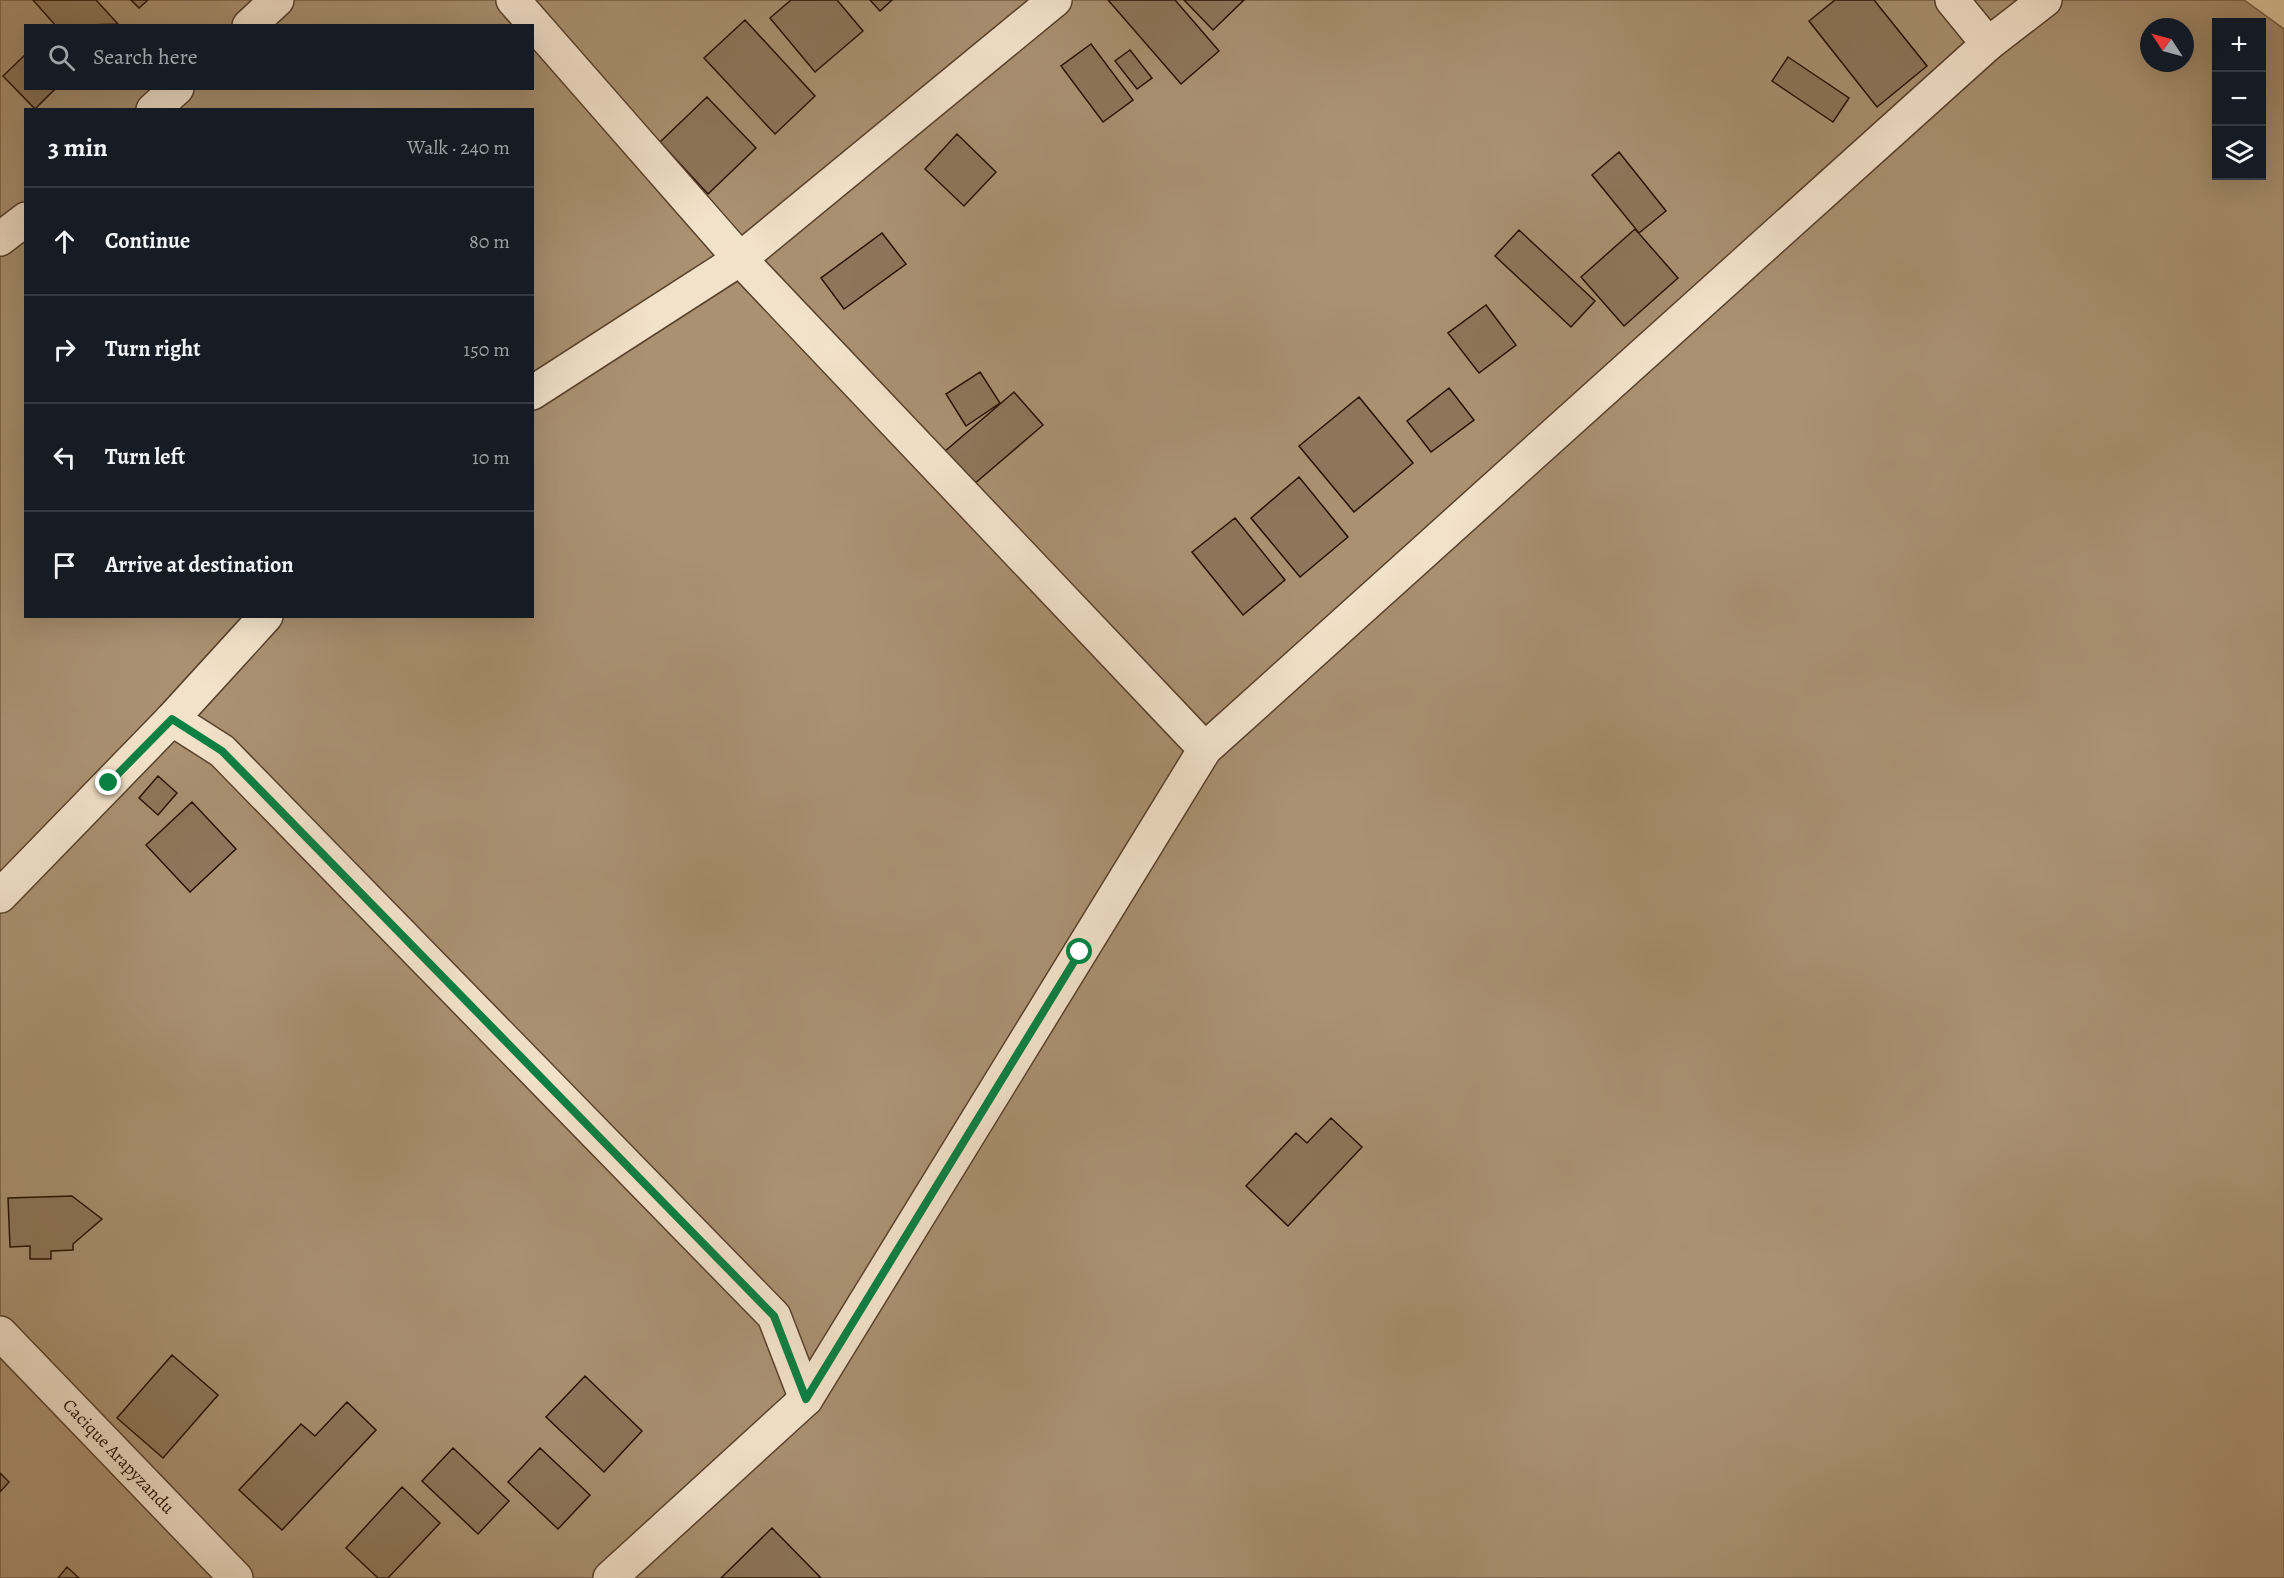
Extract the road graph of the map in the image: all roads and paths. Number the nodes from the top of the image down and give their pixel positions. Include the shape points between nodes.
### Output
1 (277, 0) edge
2 (513, 0) edge
3 (1055, 0) edge
4 (1952, 0) edge
5 (2045, 0) edge
6 (251, 24) edge
7 (1988, 44) junction
8 (175, 90) edge
9 (155, 108) edge
10 (24, 221) edge
11 (0, 239) edge
12 (740, 259) junction
13 (534, 392) edge
14 (265, 618) edge
15 (172, 719) junction
16 (1205, 749) junction
17 (0, 896) edge
18 (0, 1334) edge
19 (806, 1399) junction
20 (236, 1578) edge
21 (610, 1578) edge

1 - 6 street
2 - 12 street
3 - 12 street
4 - 7 street
5 - 7 street
7 - 16 street
8 - 9 street
10 - 11 street
12 - 13 street
12 - 16 street
14 - 15 street
15 - 17 street
15 - 19 street via 222,751 774,1316
16 - 19 street
18 - 20 street, Cacique Arapyzandu
19 - 21 street

